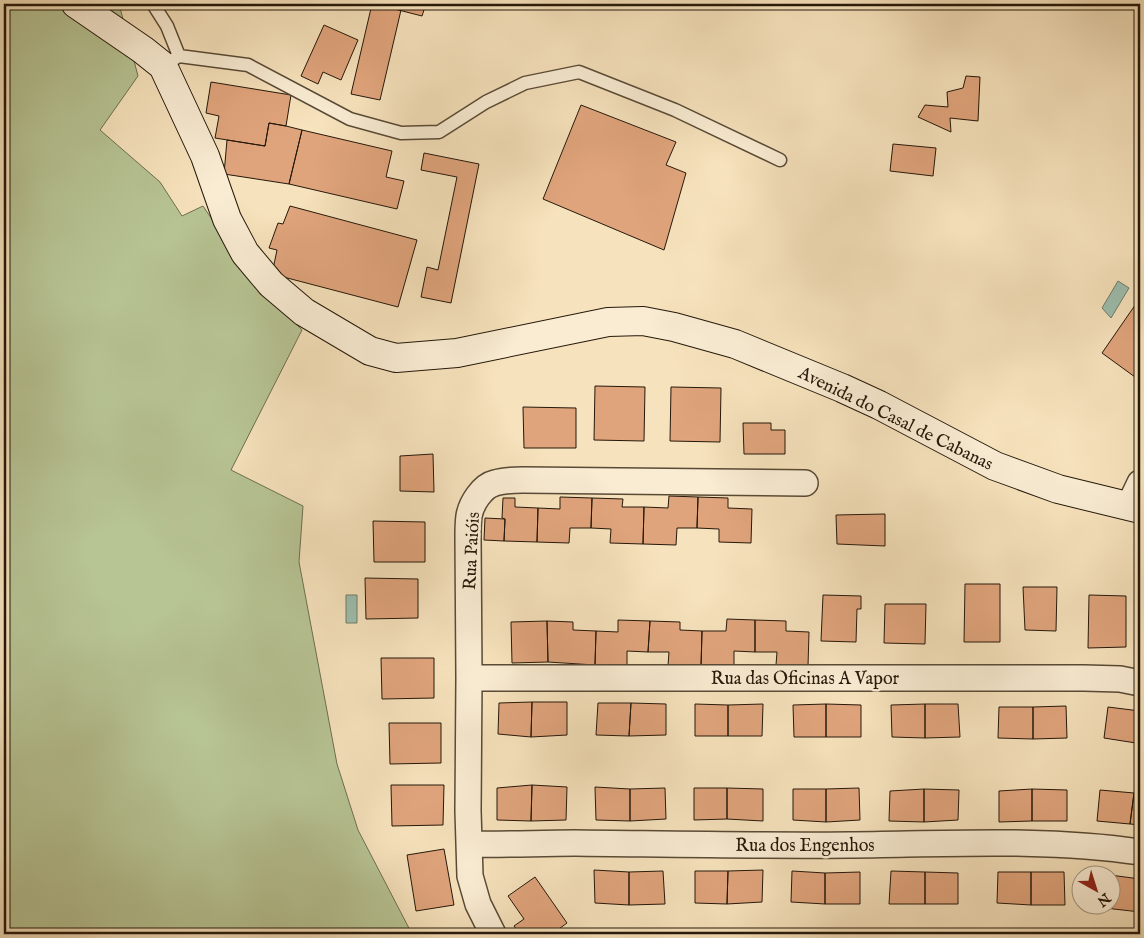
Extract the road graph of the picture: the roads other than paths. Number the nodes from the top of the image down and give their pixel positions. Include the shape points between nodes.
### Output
1 (76, 4) edge
2 (153, 4) edge
3 (171, 61) junction
4 (780, 160) dead end
5 (805, 483) dead end
6 (1136, 500) edge
7 (469, 678) junction
8 (1140, 684) edge
9 (469, 844) junction
10 (1140, 852) edge
11 (493, 934) edge

1 - 3 street via 143,50
2 - 3 lane via 167,26
3 - 4 lane via 248,65 350,119 401,133 439,132 486,102 525,83 579,72 675,110
3 - 6 street, Avenida do Casal de Cabanas via 227,219 246,253 272,284 304,312 370,351 396,358 457,353 608,322 643,321 674,327 735,344 842,388 1003,469 1058,489
5 - 7 street, Rua Paióis via 523,480 492,483 473,503 469,516
7 - 8 street, Rua das Oficinas A Vapor via 1084,678 1120,679
7 - 9 street, Rua Paióis
9 - 10 street, Rua dos Engenhos via 785,846 1007,843
9 - 11 street, Rua Paióis via 472,885

